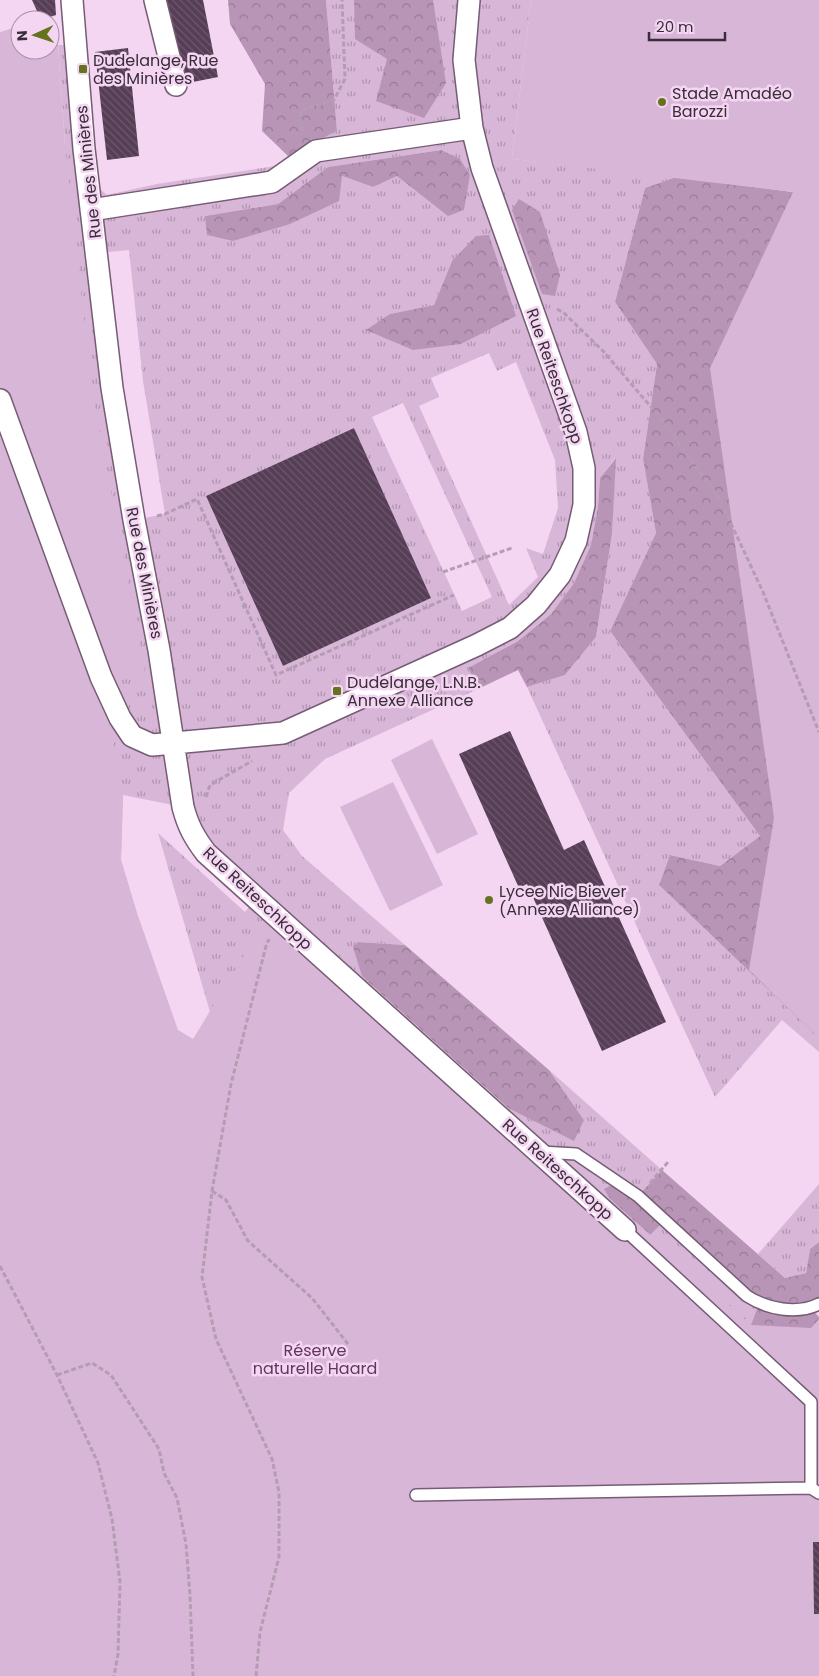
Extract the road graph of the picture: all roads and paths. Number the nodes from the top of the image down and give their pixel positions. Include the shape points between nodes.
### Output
1 (72, 0) edge
2 (155, 0) edge
3 (342, 0) edge
4 (469, 0) edge
5 (176, 85) dead end
6 (472, 128) junction
7 (316, 151) junction
8 (91, 210) junction
9 (532, 309) junction
10 (0, 400) edge
11 (134, 520) junction
12 (512, 548) dead end
13 (443, 572) dead end
14 (454, 595) dead end
15 (819, 732) edge
16 (174, 744) junction
17 (258, 758) dead end
18 (205, 800) dead end
19 (261, 963) dead end
20 (540, 1152) junction
21 (668, 1162) dead end
22 (662, 1170) dead end
23 (212, 1191) junction
24 (625, 1230) joint
25 (0, 1266) edge
26 (819, 1304) edge
27 (348, 1344) dead end
28 (57, 1375) junction
29 (815, 1490) edge
30 (416, 1495) dead end
31 (114, 1676) edge
32 (193, 1676) edge
33 (256, 1676) edge

1 - 8 street, Rue des Minières
2 - 5 street
3 - 7 path via 345,79 334,100 300,111 301,127
4 - 6 street, Rue Reiteschkopp via 464,60
6 - 7 street
6 - 9 street, Rue Reiteschkopp via 482,168
7 - 8 street via 272,182
8 - 11 street, Rue des Minières via 112,388
9 - 15 path via 550,306 564,313 604,352 663,421 720,500 764,592
9 - 16 street, Rue Reiteschkopp via 576,432 584,468 584,505 576,541 560,575 536,605 510,628 477,645 283,733
10 - 16 street via 101,677 120,718 132,736 152,745
11 - 14 path via 165,514 197,499 276,676
11 - 16 street, Rue des Minières
12 - 13 path
16 - 20 street, Rue Reiteschkopp via 187,824 206,853
17 - 18 path via 210,785
19 - 23 path via 231,1084
20 - 24 street, Rue Reiteschkopp
20 - 26 lane via 576,1154 638,1196 759,1304 792,1310
21 - 22 path
23 - 27 path via 226,1200 248,1241 312,1298
23 - 33 path via 202,1277 216,1339 272,1459 279,1492 279,1557 260,1632
24 - 29 lane via 811,1402
25 - 28 path
28 - 31 path via 98,1463 112,1519 120,1582 118,1654
28 - 32 path via 92,1363 111,1375 159,1449 164,1473 177,1498 186,1544
29 - 30 lane

